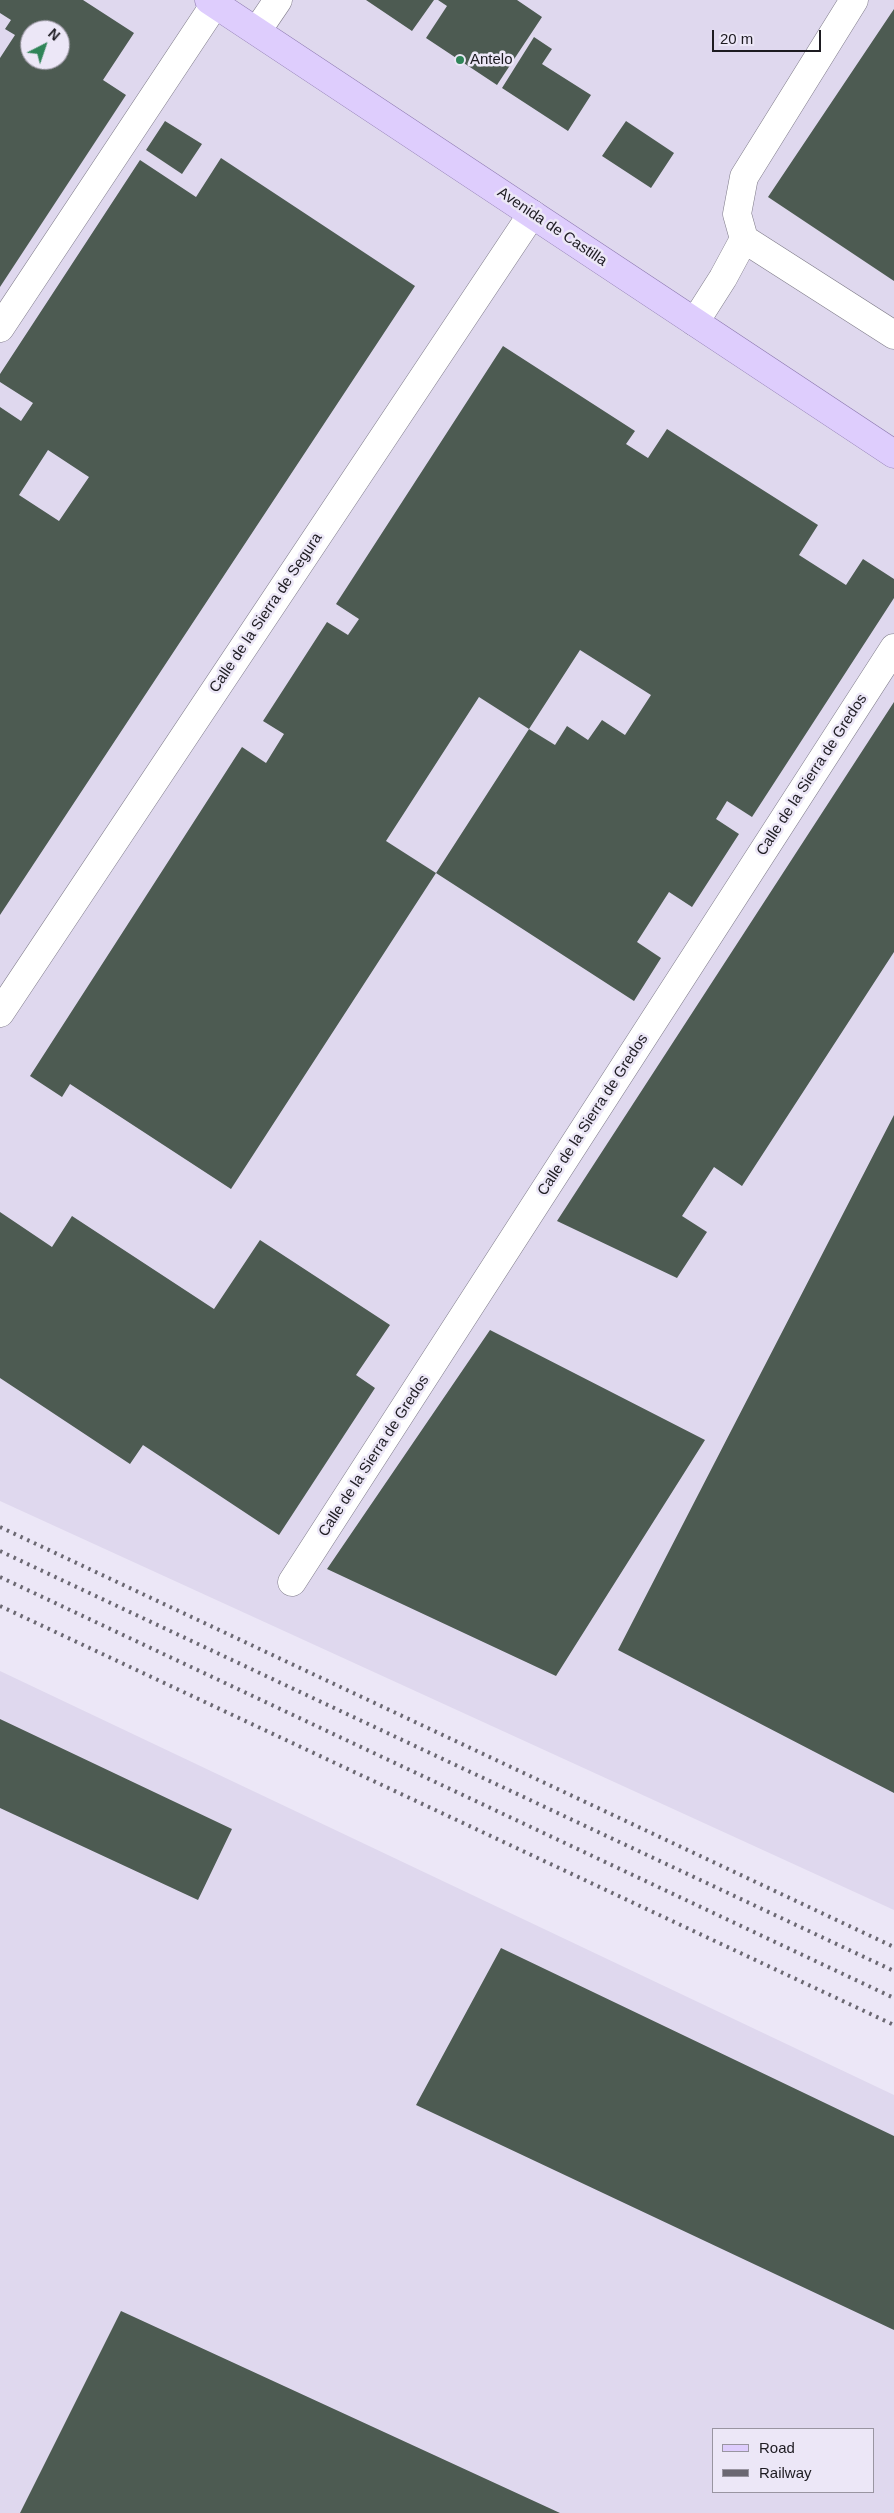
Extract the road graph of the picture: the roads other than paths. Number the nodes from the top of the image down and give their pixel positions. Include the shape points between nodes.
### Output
1 (278, 0) edge
2 (854, 0) edge
3 (212, 2) edge
4 (256, 31) junction
5 (532, 214) junction
6 (744, 239) junction
7 (695, 322) junction
8 (0, 328) edge
9 (894, 336) edge
10 (894, 454) edge
11 (894, 648) edge
12 (0, 1013) edge
13 (292, 1582) dead end

1 - 4 street
2 - 6 street via 744,177 736,214
3 - 4 main road, Avenida de Castilla
3 - 8 street
4 - 5 main road, Avenida de Castilla
5 - 7 main road, Avenida de Castilla
5 - 12 street, Calle de la Sierra de Segura
6 - 7 street
6 - 9 street
7 - 10 main road, Avenida de Castilla
11 - 13 street, Calle de la Sierra de Gredos

